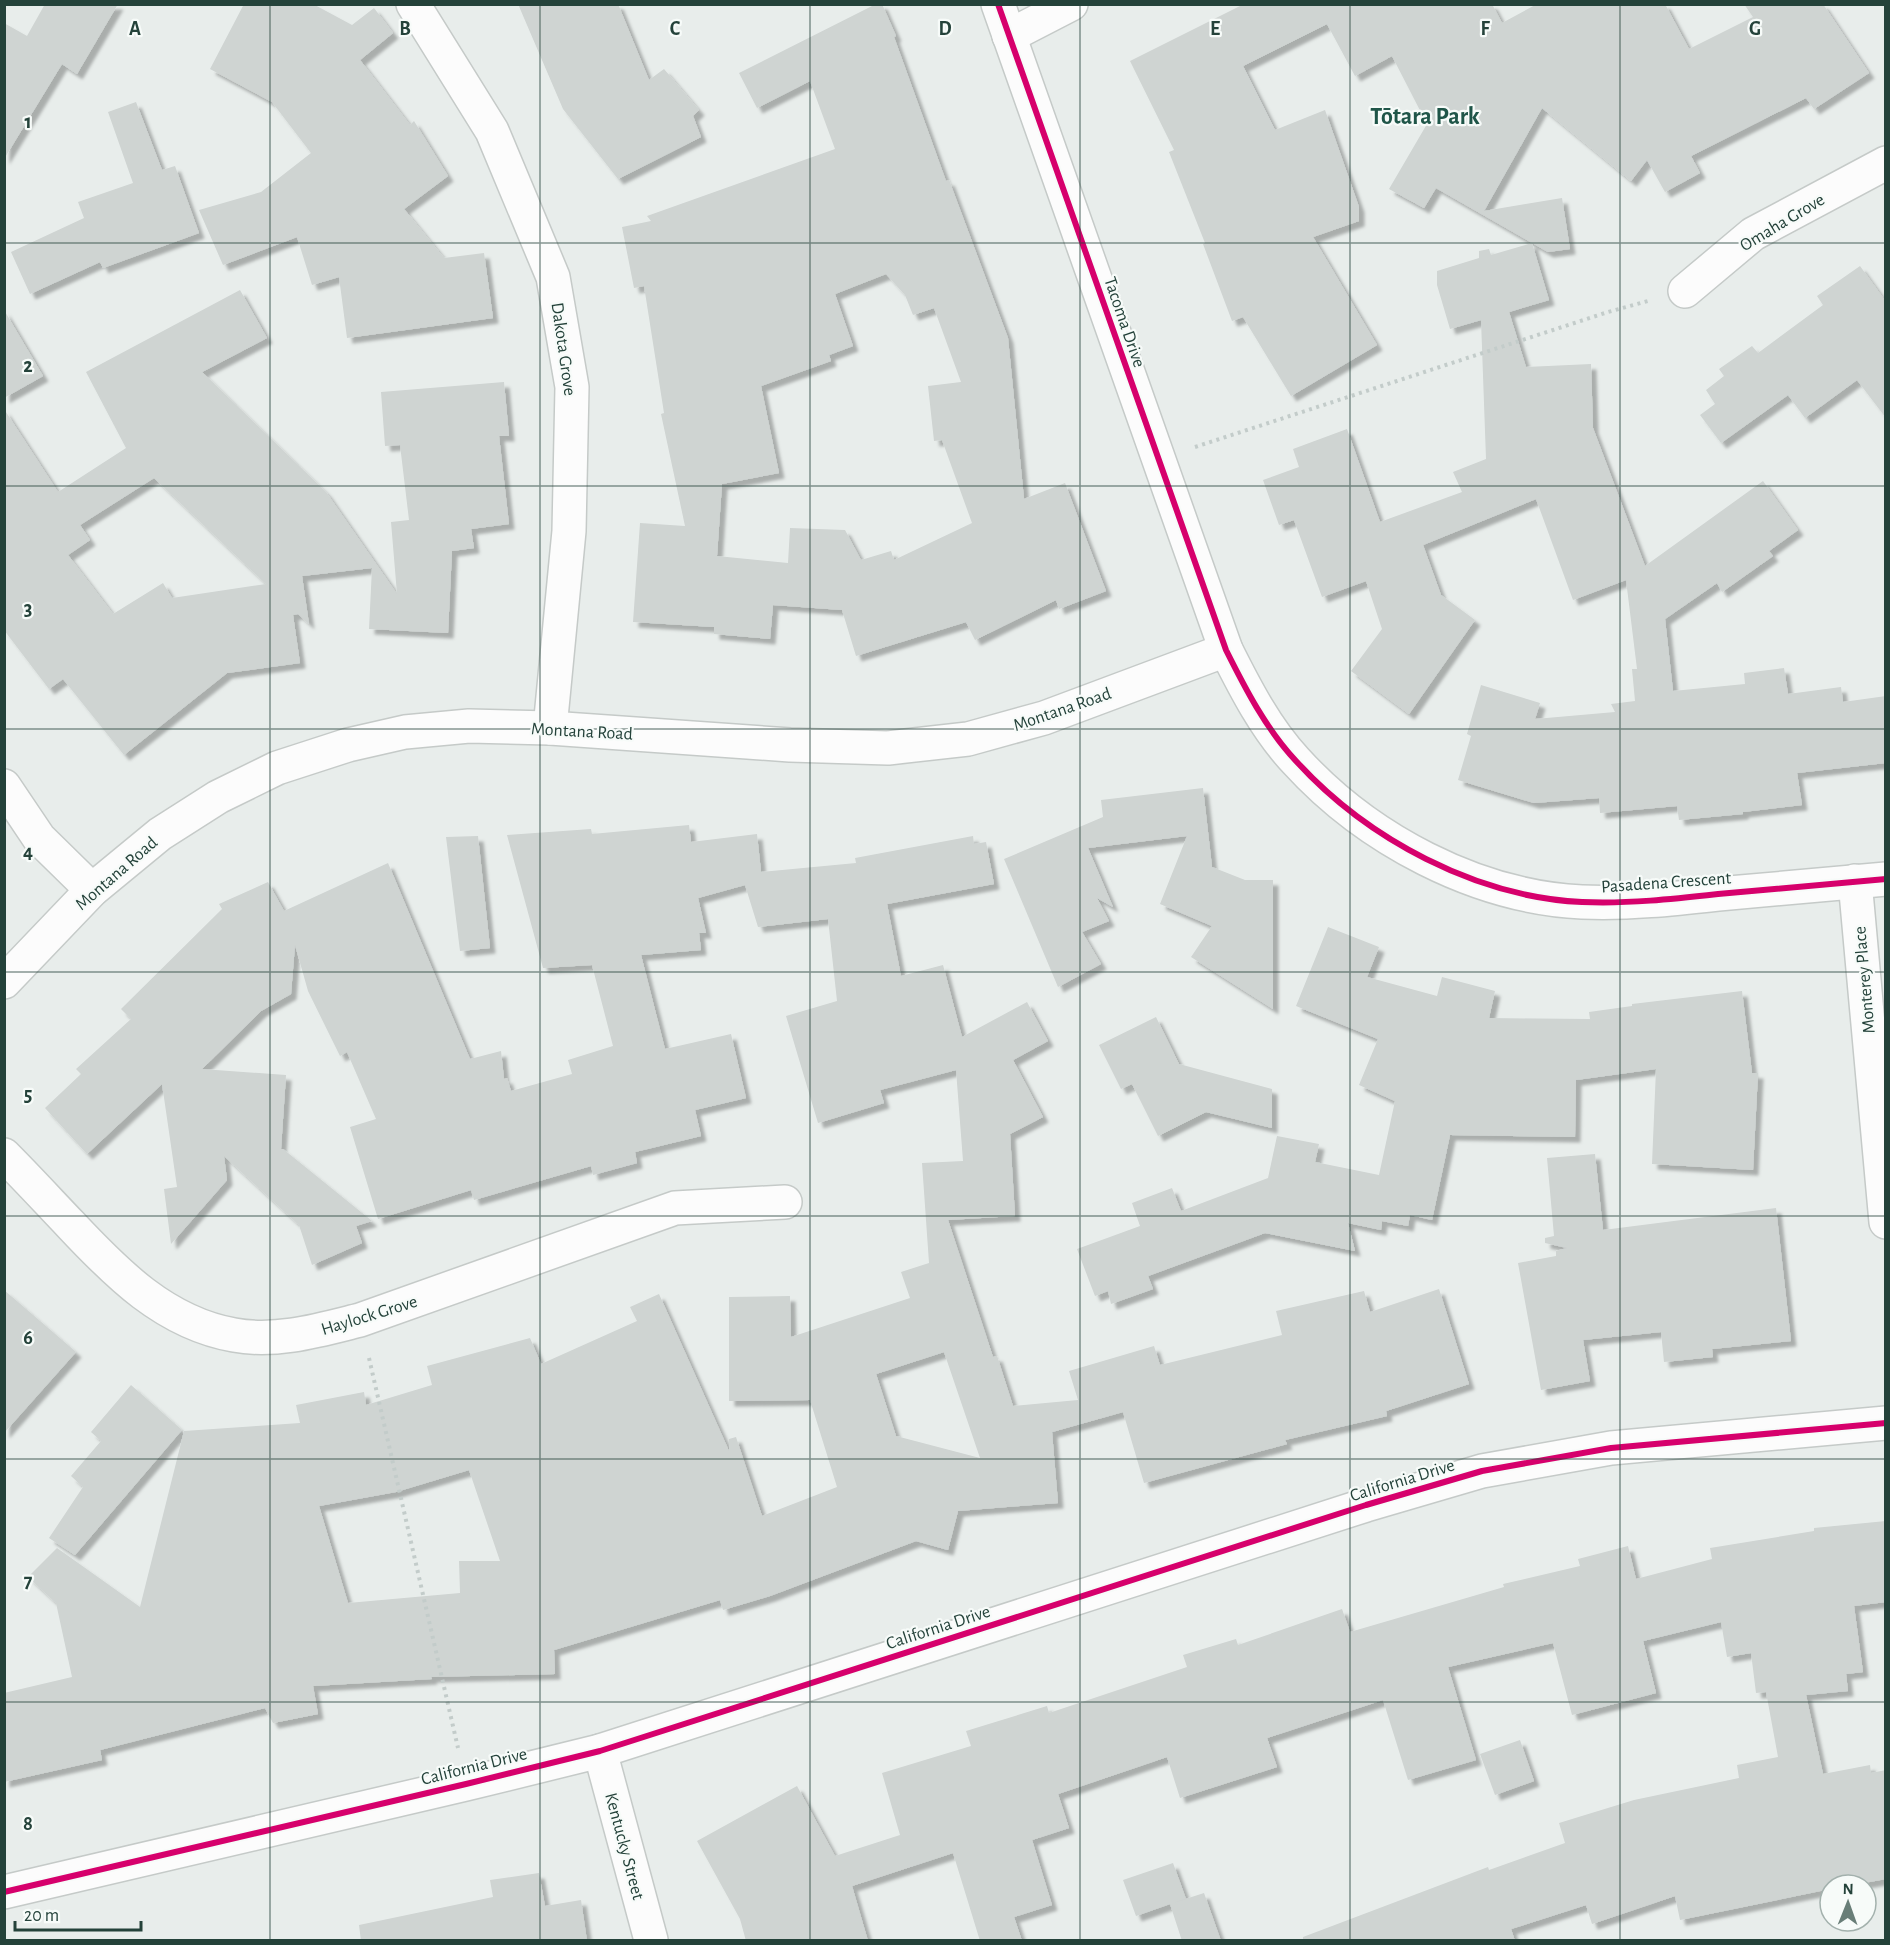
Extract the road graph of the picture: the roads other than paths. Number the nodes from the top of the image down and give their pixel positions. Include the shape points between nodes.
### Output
1 (413, 4) edge
2 (998, 4) edge
3 (1071, 4) edge
4 (1009, 36) junction
5 (1886, 163) edge
6 (1685, 291) road end
7 (1226, 650) junction
8 (550, 728) junction
9 (4, 786) edge
10 (1870, 880) edge
11 (92, 890) junction
12 (4, 982) edge
13 (4, 1155) edge
14 (785, 1202) dead end
15 (1886, 1222) edge
16 (1886, 1424) edge
17 (600, 1751) junction
18 (4, 1892) edge
19 (651, 1941) edge

1 - 8 street, Dakota Grove via 492,131 553,277 572,387 569,531
2 - 4 street, Tacoma Drive
3 - 4 street
4 - 7 street, Tacoma Drive
5 - 6 street, Omaha Grove via 1753,234
7 - 8 street, Montana Road via 1044,718 945,742 888,748 790,745
7 - 10 street, Pasadena Crescent via 1269,725 1310,775 1367,824 1448,869 1535,897 1581,902 1637,902
8 - 11 street, Montana Road via 469,726 405,732 277,768 218,797 160,834
9 - 11 street via 39,838
10 - 15 street, Monterey Place
11 - 12 street, Montana Road
13 - 14 street, Haylock Grove via 128,1282 194,1324 235,1335 273,1337 360,1320 675,1208
16 - 17 street, California Drive via 1611,1448 1482,1471
17 - 18 street, California Drive
17 - 19 street, Kentucky Street

